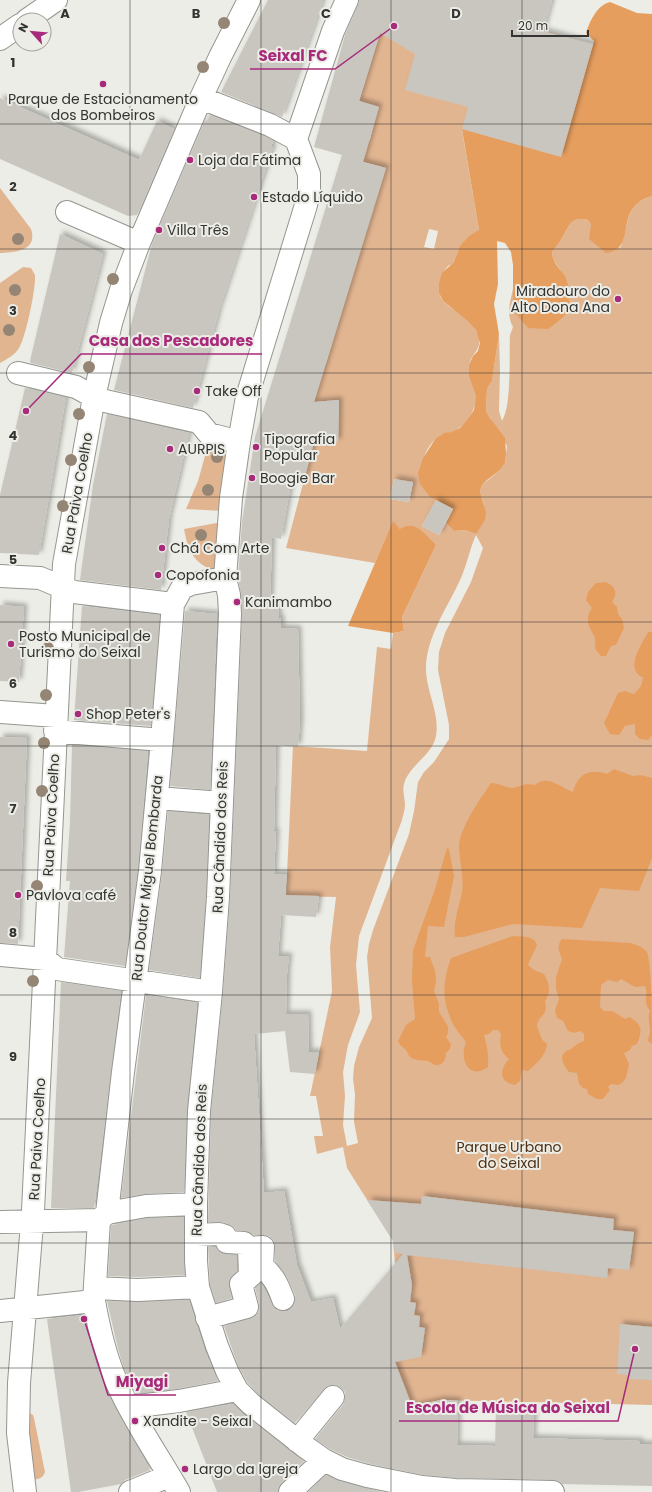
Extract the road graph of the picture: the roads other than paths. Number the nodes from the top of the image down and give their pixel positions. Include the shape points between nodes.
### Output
1 (56, 0) edge
2 (249, 0) edge
3 (347, 0) edge
4 (39, 12) edge
5 (12, 31) edge
6 (0, 39) edge
7 (201, 98) junction
8 (296, 139) junction
9 (67, 212) dead end
10 (139, 243) junction
11 (18, 373) dead end
12 (94, 397) junction
13 (239, 442) junction
14 (0, 576) edge
15 (225, 578) junction
16 (62, 588) junction
17 (173, 604) junction
18 (0, 712) edge
19 (56, 723) junction
20 (162, 740) junction
21 (157, 798) junction
22 (222, 803) junction
23 (0, 955) edge
24 (45, 959) junction
25 (136, 980) junction
26 (211, 992) junction
27 (196, 1204) junction
28 (103, 1217) junction
29 (32, 1221) junction
30 (0, 1222) edge
31 (196, 1235) junction
32 (256, 1271) junction
33 (198, 1287) junction
34 (94, 1294) junction
35 (283, 1299) dead end
36 (25, 1308) junction
37 (0, 1311) edge
38 (207, 1318) junction
39 (238, 1390) junction
40 (333, 1397) dead end
41 (129, 1407) junction
42 (298, 1441) junction
43 (324, 1460) junction
44 (174, 1484) edge
45 (505, 1491) edge
46 (25, 1492) edge
47 (130, 1492) edge
48 (290, 1492) edge
49 (553, 1492) edge

1 - 4 street
2 - 7 street, Rua Paiva Coelho
3 - 8 street via 333,31
5 - 6 street
7 - 8 street via 270,125
7 - 10 street, Rua Paiva Coelho
8 - 13 street, Rua Cândido dos Reis via 309,174 306,205 247,397
9 - 10 street
10 - 12 street, Rua Paiva Coelho via 111,323
11 - 12 street via 76,387
12 - 13 street via 199,422 209,434
12 - 16 street, Rua Paiva Coelho
13 - 15 street, Rua Cândido dos Reis via 231,498
14 - 16 street via 40,578
15 - 17 street, Rua Doutor Miguel Bombarda via 182,588
15 - 22 street, Rua Cândido dos Reis via 230,614
16 - 17 street via 74,592
16 - 19 street, Rua Paiva Coelho
17 - 20 street, Rua Doutor Miguel Bombarda
18 - 19 street
19 - 20 street
19 - 24 street, Rua Paiva Coelho
20 - 21 street, Rua Doutor Miguel Bombarda
21 - 22 street
21 - 25 street, Rua Doutor Miguel Bombarda
22 - 26 street, Rua Cândido dos Reis
23 - 24 street
24 - 25 street via 57,969
24 - 29 street, Rua Paiva Coelho
25 - 26 street
25 - 28 street, Rua Doutor Miguel Bombarda
26 - 27 street, Rua Cândido dos Reis via 199,1111
27 - 28 street via 146,1206
27 - 31 street, Rua Cândido dos Reis
28 - 29 street
28 - 34 street, Rua Doutor Miguel Bombarda
29 - 30 street
29 - 36 street, Rua Paiva Coelho
31 - 32 street via 219,1234 225,1236 227,1242 244,1243 249,1248
31 - 33 street, Rua Cândido dos Reis
32 - 35 street via 271,1274 280,1288
32 - 38 street via 241,1284 247,1308
33 - 34 street
33 - 38 street, Rua Cândido dos Reis
34 - 36 street
34 - 41 street, Rua Doutor Miguel Bombarda via 100,1333 109,1364
36 - 37 street
36 - 46 street, Rua Paiva Coelho via 18,1433
38 - 39 street, Rua Cândido dos Reis via 227,1371
39 - 41 street
39 - 42 street, Rua Cândido dos Reis via 251,1404
40 - 42 street
41 - 44 street
42 - 43 street, Rua Cândido dos Reis
43 - 45 street, Rua Cândido dos Reis via 342,1469 367,1476 422,1487
43 - 48 street
44 - 47 street
45 - 49 street, Rua Cândido dos Reis

